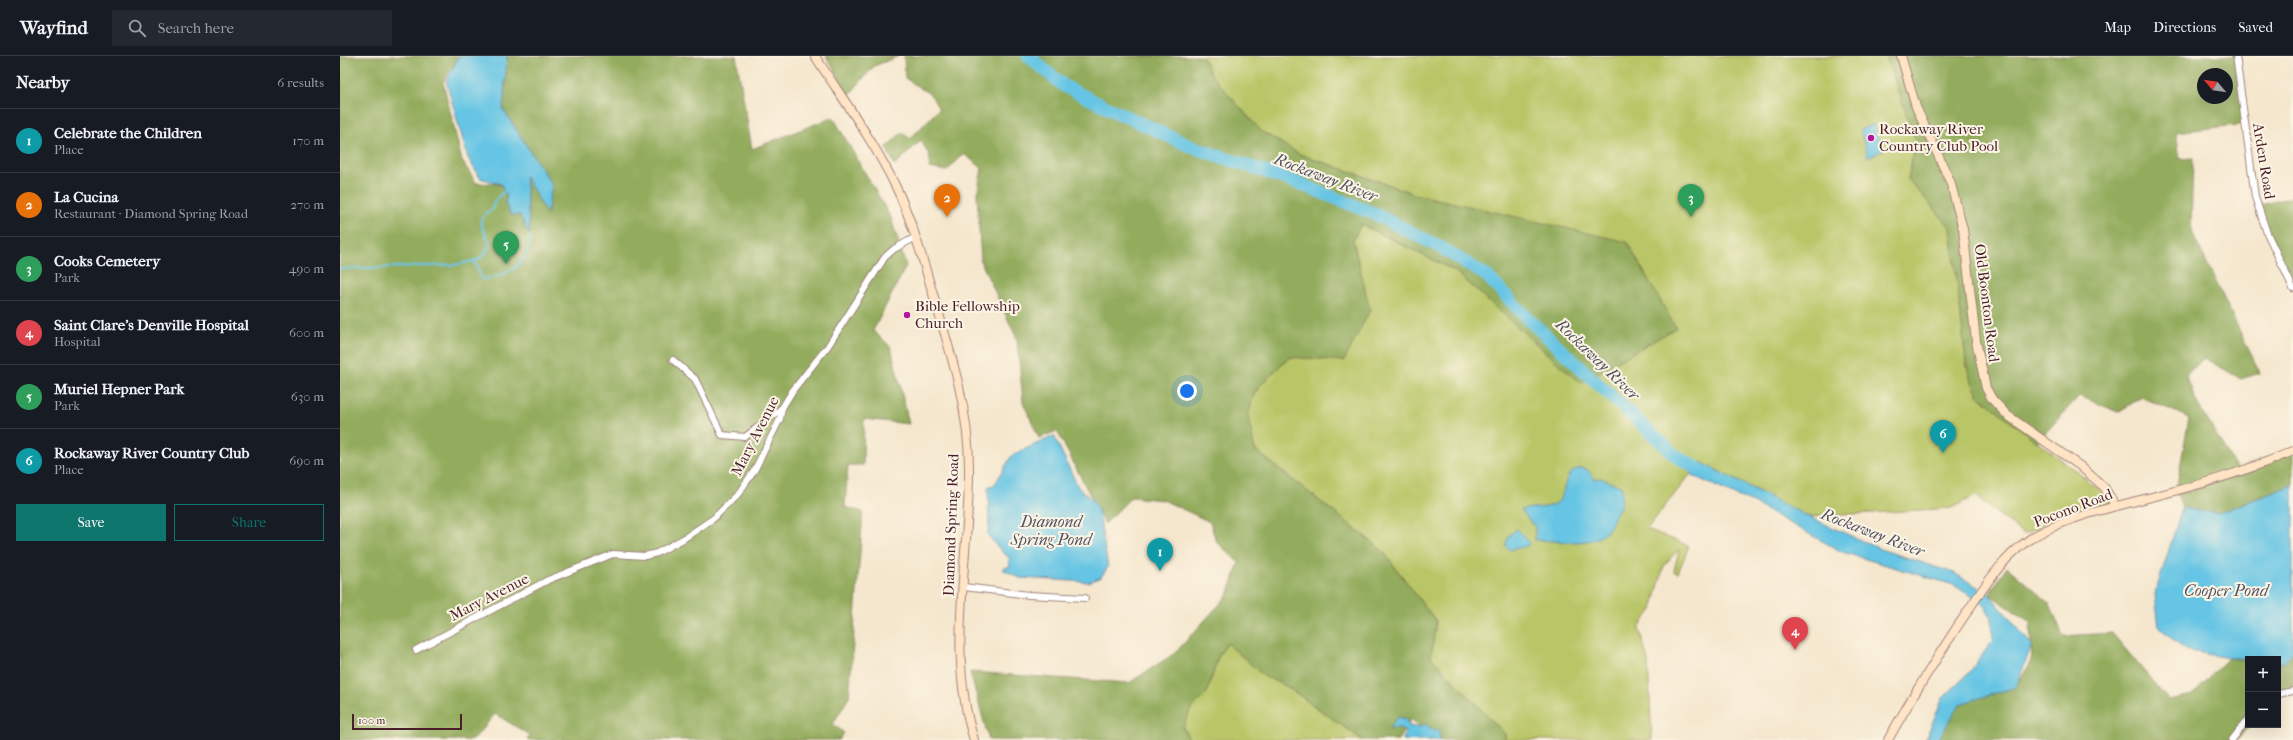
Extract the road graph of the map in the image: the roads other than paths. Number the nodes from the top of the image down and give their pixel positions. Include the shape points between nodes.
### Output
1 (815, 56) edge
2 (1901, 56) edge
3 (2236, 56) edge
4 (916, 238) junction
5 (2293, 288) edge
6 (674, 360) dead end
7 (782, 408) junction
8 (2293, 451) edge
9 (2115, 505) junction
10 (964, 587) junction
11 (1085, 598) dead end
12 (416, 650) dead end
13 (2293, 691) edge
14 (2281, 693) edge
15 (2245, 724) edge
16 (974, 740) edge
17 (1888, 740) edge
18 (2232, 740) edge

1 - 4 street, Diamond Spring Road via 889,174
2 - 9 street, Old Boonton Road via 1916,107 1950,181 1963,229 1976,341 1986,388 1992,399 2007,415 2080,466 2104,487
3 - 5 street, Arden Road via 2255,196 2267,233
4 - 7 street, Mary Avenue via 894,249 885,257 828,346
4 - 10 street, Diamond Spring Road via 956,372 964,414 969,472
6 - 7 street via 695,379 722,435 745,437
7 - 12 street, Mary Avenue via 780,419 754,471 738,494 714,518 683,539 657,553 645,556 613,554 598,559 548,580
8 - 9 street, Pocono Road via 2224,478
9 - 17 street, Pocono Road via 2053,527 2015,551 1988,582 1932,664
10 - 11 street
10 - 16 street, Diamond Spring Road via 961,677 966,713
13 - 14 street
15 - 18 street

